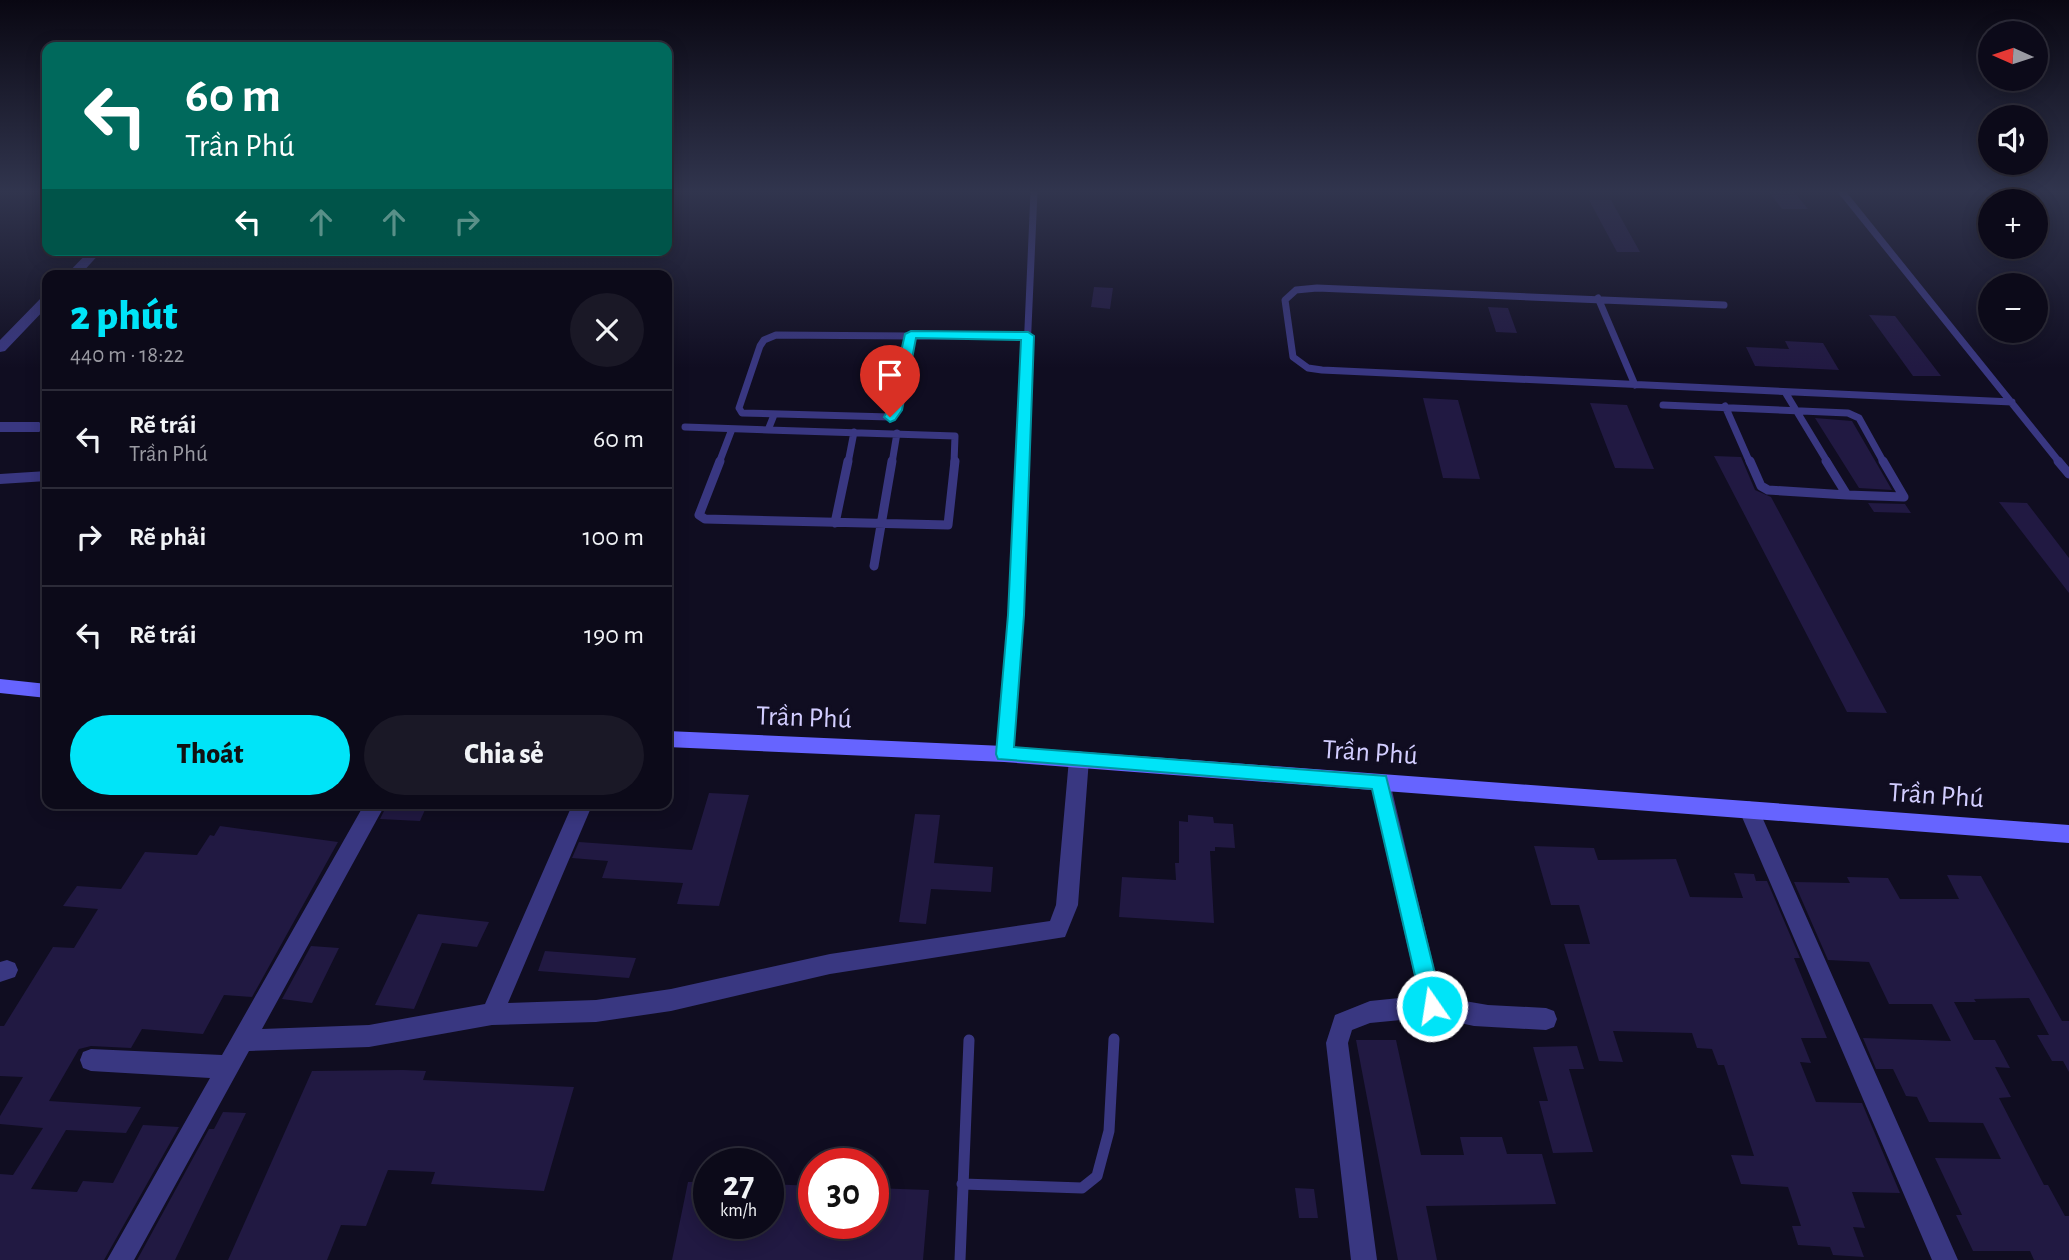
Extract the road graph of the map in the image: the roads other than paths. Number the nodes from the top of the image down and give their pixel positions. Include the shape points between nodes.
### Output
1 (1032, 251) edge
2 (1890, 251) edge
3 (91, 256) edge
4 (77, 270) edge
5 (1598, 298) junction
6 (42, 305) edge
7 (1724, 305) dead end
8 (911, 334) junction
9 (1028, 336) junction
10 (0, 348) edge
11 (1634, 385) junction
12 (1785, 393) junction
13 (2012, 402) junction
14 (1663, 405) dead end
15 (1725, 406) junction
16 (1796, 410) junction
17 (774, 415) junction
18 (828, 416) junction
19 (882, 418) junction
20 (0, 427) edge
21 (39, 427) dead end
22 (685, 428) dead end
23 (732, 429) junction
24 (768, 430) junction
25 (824, 431) junction
26 (854, 432) junction
27 (879, 432) junction
28 (897, 433) junction
29 (2069, 474) edge
30 (42, 475) edge
31 (0, 479) edge
32 (1847, 495) junction
33 (835, 523) junction
34 (882, 524) junction
35 (874, 566) dead end
36 (0, 686) edge
37 (42, 690) edge
38 (672, 739) edge
39 (1004, 754) junction
40 (1079, 759) junction
41 (1380, 782) junction
42 (373, 809) edge
43 (580, 809) edge
44 (1749, 810) junction
45 (2069, 834) edge
46 (1432, 1006) junction
47 (492, 1014) junction
48 (1546, 1019) dead end
49 (1114, 1039) dead end
50 (244, 1040) junction
51 (969, 1040) dead end
52 (91, 1060) dead end
53 (229, 1067) junction
54 (962, 1184) junction
55 (120, 1260) edge
56 (960, 1260) edge
57 (1364, 1260) edge
58 (1945, 1260) edge

1 - 9 lane
2 - 13 lane
3 - 4 street
5 - 7 lane
5 - 11 lane
5 - 11 lane via 1322,288 1294,290 1285,300 1293,356 1308,368
6 - 10 street
8 - 9 lane
8 - 17 lane via 770,337 760,346 739,408 742,413
8 - 19 lane via 895,410
9 - 39 lane via 1016,615
11 - 12 lane
12 - 13 lane
12 - 16 lane
13 - 29 lane
14 - 15 lane
15 - 16 lane
15 - 32 lane via 1761,486
16 - 32 lane
16 - 32 lane via 1848,413 1858,418 1904,497
17 - 18 lane
17 - 24 lane
18 - 19 lane
18 - 25 lane
19 - 27 lane
20 - 21 street
22 - 23 lane
23 - 24 lane
23 - 33 lane via 699,515 705,519
24 - 25 lane
25 - 26 lane
26 - 27 lane
26 - 33 lane
27 - 28 lane
28 - 34 lane
28 - 34 lane via 957,438 950,520 947,525
30 - 31 street
33 - 34 lane
34 - 35 lane
36 - 37 street
38 - 39 street, Trần Phú
39 - 40 street, Trần Phú
40 - 41 street, Trần Phú
40 - 47 street via 1067,905 1057,930 830,964 658,1002 596,1011
41 - 44 street, Trần Phú
41 - 46 street
42 - 50 street
43 - 47 street
44 - 45 street, Trần Phú
44 - 58 street
46 - 48 street via 1489,1018
46 - 57 street via 1370,1012 1343,1023 1337,1044
47 - 50 street via 369,1036
49 - 54 lane via 1109,1132 1097,1176 1082,1188
50 - 53 street
51 - 54 lane
52 - 53 street
53 - 55 street
54 - 56 lane

